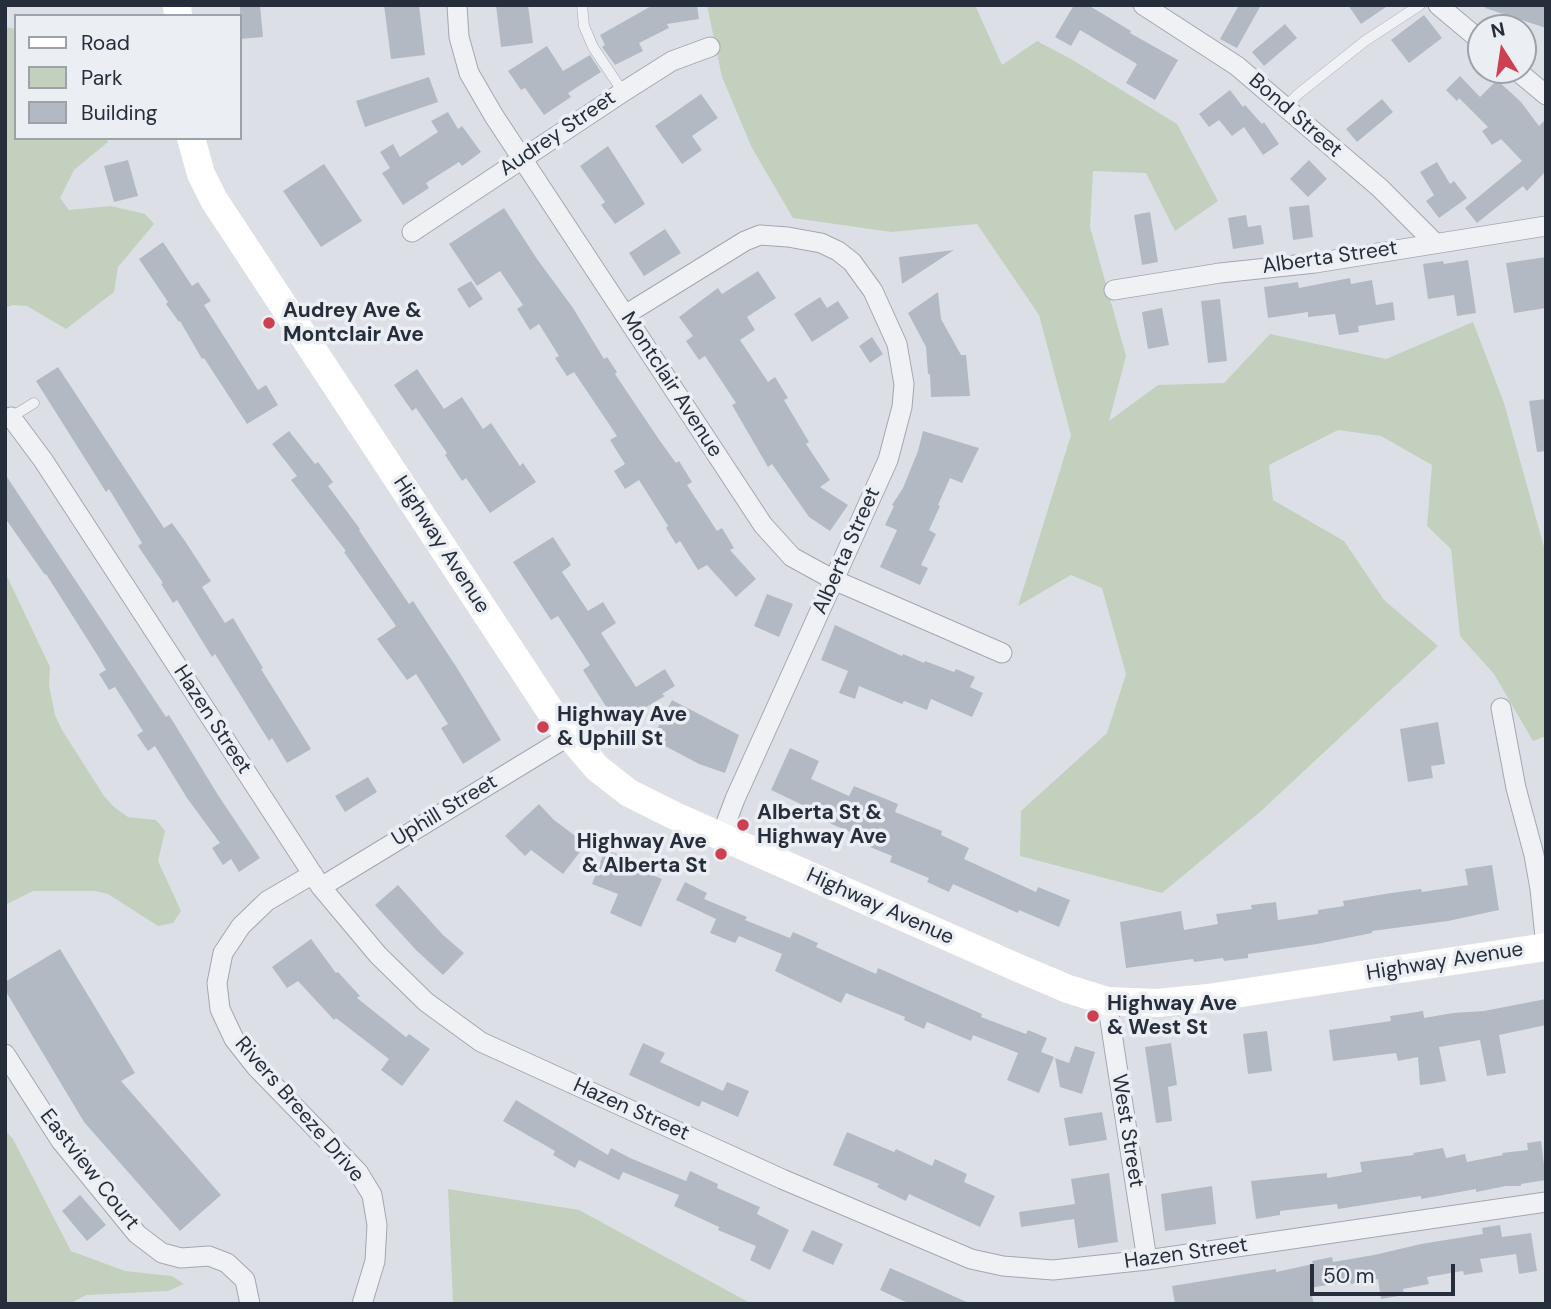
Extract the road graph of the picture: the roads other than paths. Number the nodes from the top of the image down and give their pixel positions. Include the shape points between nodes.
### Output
1 (457, 5) edge
2 (582, 5) edge
3 (1143, 5) edge
4 (1420, 5) edge
5 (1438, 5) edge
6 (1467, 29) edge
7 (710, 47) dead end
8 (623, 92) junction
9 (1285, 108) junction
10 (192, 140) edge
11 (522, 159) junction
12 (1546, 226) edge
13 (412, 232) dead end
14 (1435, 243) junction
15 (1114, 290) dead end
16 (625, 315) junction
17 (34, 403) dead end
18 (8, 418) edge
19 (834, 580) junction
20 (1002, 653) dead end
21 (1501, 708) dead end
22 (569, 736) junction
23 (721, 836) junction
24 (317, 881) junction
25 (1546, 947) edge
26 (1107, 1001) junction
27 (5, 1054) edge
28 (1546, 1202) edge
29 (1147, 1261) junction
30 (250, 1304) edge
31 (362, 1304) edge

1 - 11 street, Montclair Avenue via 459,37 469,73
2 - 8 lane via 593,47
3 - 9 street, Bond Street via 1237,66
4 - 9 lane via 1365,41
5 - 6 street
7 - 8 street, Audrey Street via 672,61
8 - 11 street, Audrey Street
9 - 14 street, Bond Street via 1380,188
10 - 22 main road, Highway Avenue via 214,200
11 - 13 street, Audrey Street
11 - 16 street, Montclair Avenue
12 - 14 street, Alberta Street
14 - 15 street, Alberta Street
16 - 19 street, Montclair Avenue via 763,525 792,557
16 - 19 street, Alberta Street via 744,240 760,235 821,243 852,262 873,291 897,344 904,384 888,460
17 - 18 lane
18 - 24 street, Hazen Street via 43,460
19 - 20 street, Montclair Avenue
19 - 23 street, Alberta Street
21 - 25 street via 1541,889
22 - 23 main road, Highway Avenue via 597,768 629,793
22 - 24 street, Uphill Street
23 - 26 main road, Highway Avenue via 1026,972
24 - 29 street, Hazen Street via 378,955 426,1002 481,1042 598,1096 971,1259 1053,1270
24 - 31 street, Rivers Breeze Drive via 267,901 241,926 223,953 217,984 220,1009 234,1039 358,1172 372,1195 377,1225 375,1261
25 - 26 main road, Highway Avenue via 1208,998
26 - 29 street, West Street
27 - 30 street, Eastview Court via 61,1141 138,1234 162,1253 181,1258 209,1256 227,1263 245,1280
28 - 29 street, Hazen Street

